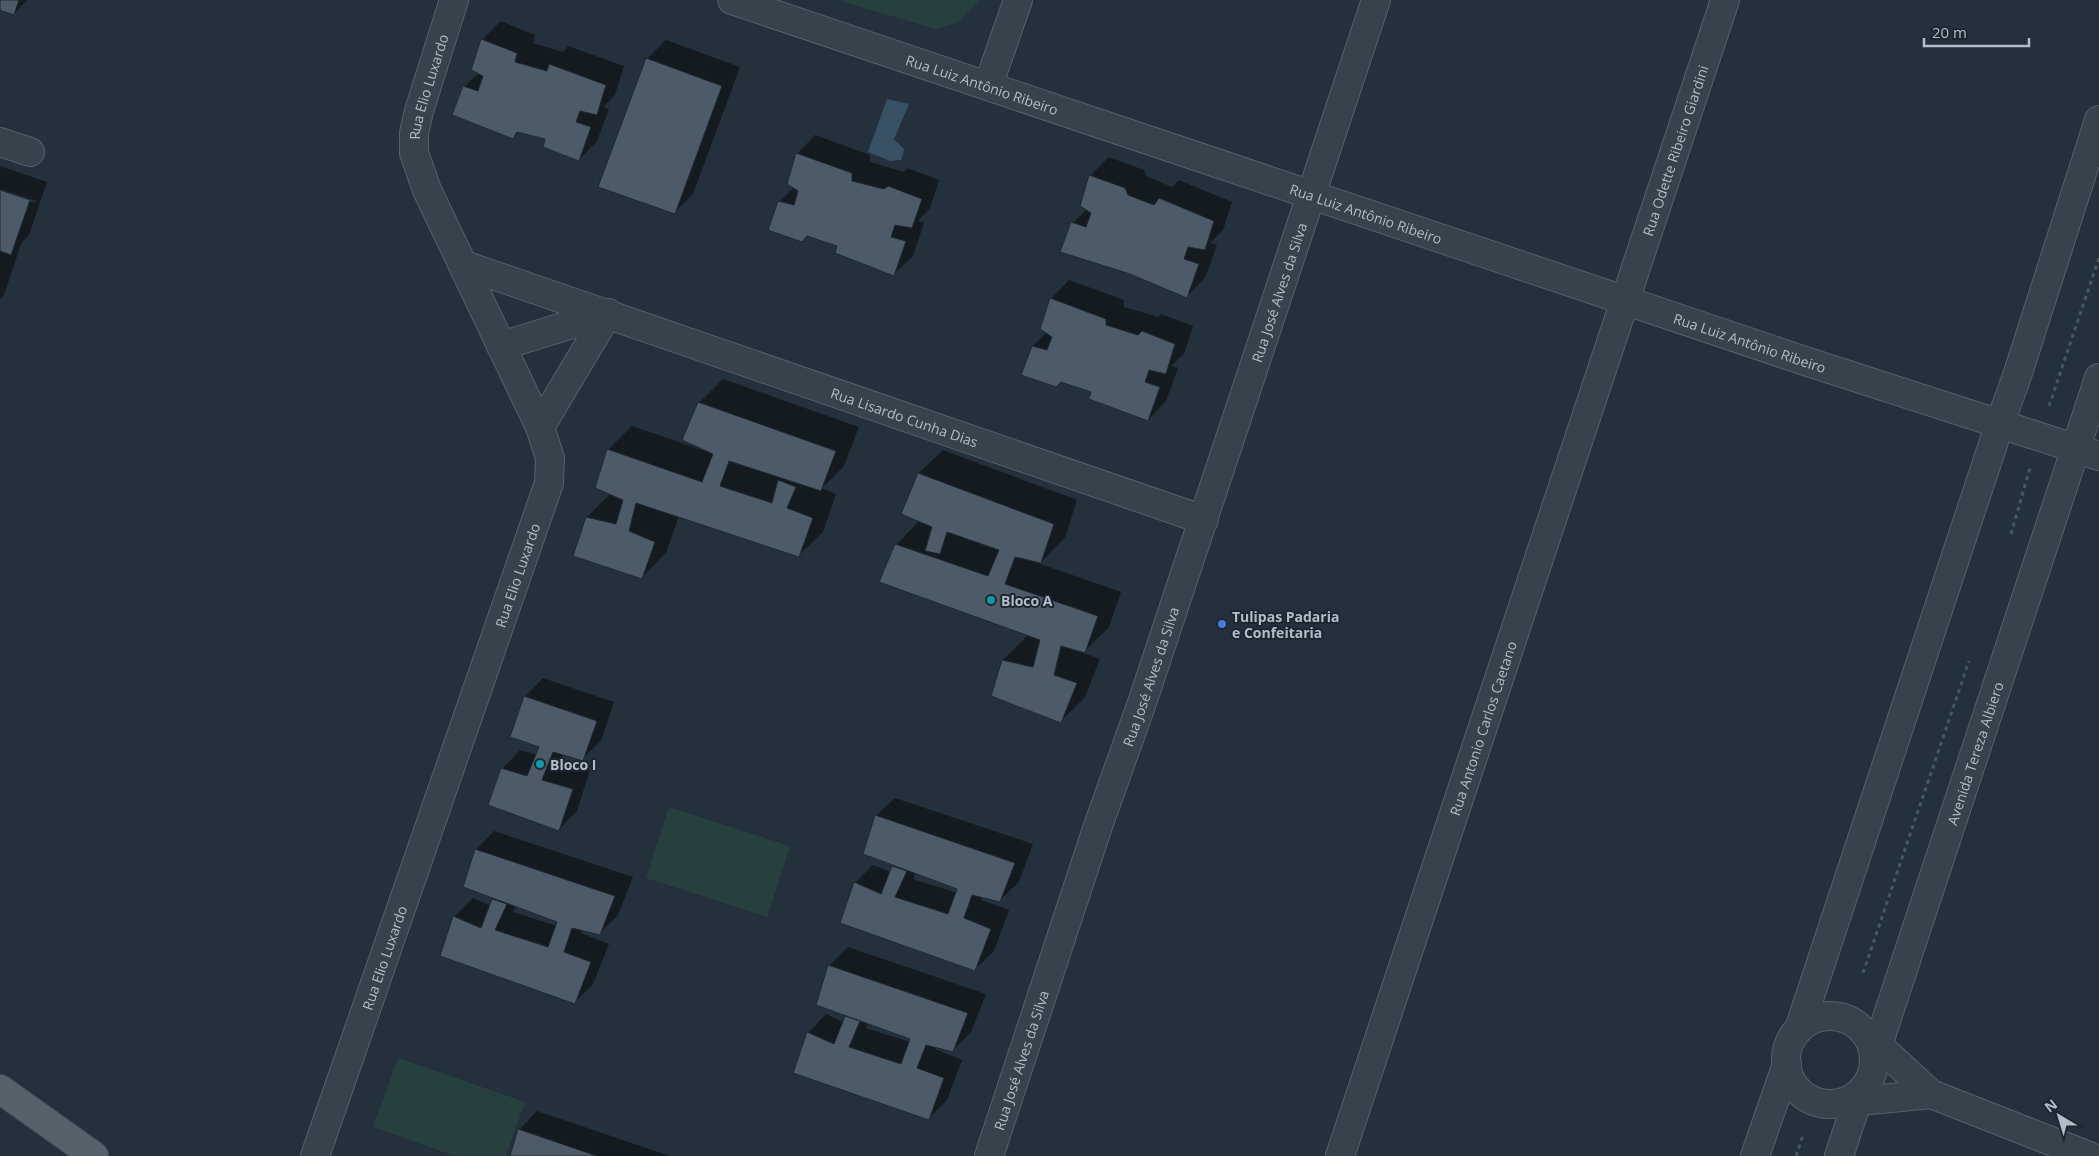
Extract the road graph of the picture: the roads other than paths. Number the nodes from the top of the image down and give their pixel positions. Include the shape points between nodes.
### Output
1 (454, 0) edge
2 (732, 0) edge
3 (1018, 0) edge
4 (1376, 0) edge
5 (1725, 0) edge
6 (988, 86) junction
7 (2099, 120) edge
8 (0, 142) edge
9 (30, 152) dead end
10 (1311, 195) junction
11 (464, 264) junction
12 (1626, 301) junction
13 (608, 313) junction
14 (502, 346) junction
15 (2099, 378) edge
16 (2000, 423) junction
17 (540, 427) junction
18 (2088, 452) edge
19 (1204, 520) junction
20 (1799, 1030) junction
21 (1872, 1045) junction
22 (1787, 1064) junction
23 (0, 1088) edge
24 (1931, 1094) junction
25 (1851, 1099) junction
26 (94, 1156) edge
27 (315, 1156) edge
28 (988, 1156) edge
29 (1340, 1156) edge
30 (1755, 1156) edge
31 (1839, 1156) edge
32 (2089, 1156) edge

1 - 11 street, Rua Elio Luxardo via 419,111 414,153 427,190
2 - 6 street, Rua Luiz Antônio Ribeiro
3 - 6 street
4 - 10 street, Rua José Alves da Silva
5 - 12 street, Rua Odette Ribeiro Giardini
6 - 10 street, Rua Luiz Antônio Ribeiro
7 - 16 street
8 - 9 street
10 - 12 street, Rua Luiz Antônio Ribeiro
10 - 19 street, Rua José Alves da Silva
11 - 13 street, Rua Lisardo Cunha Dias
11 - 14 street, Rua Elio Luxardo
12 - 16 street, Rua Luiz Antônio Ribeiro
12 - 29 street, Rua Antonio Carlos Caetano
13 - 14 street
13 - 17 street
13 - 19 street, Rua Lisardo Cunha Dias
14 - 17 street, Rua Elio Luxardo
15 - 18 street, Avenida Tereza Albiero
16 - 18 street, Rua Luiz Antônio Ribeiro
16 - 20 street
17 - 27 street, Rua Elio Luxardo via 550,458 549,483
18 - 21 street, Avenida Tereza Albiero
19 - 28 street, Rua José Alves da Silva
20 - 21 street via 1816,1019 1842,1018 1854,1024
20 - 22 street via 1789,1045
21 - 24 street
21 - 25 street via 1873,1070 1868,1082
22 - 25 street via 1792,1083 1811,1100 1823,1104
22 - 30 street
23 - 26 main road
24 - 25 street
24 - 32 street
25 - 31 street

